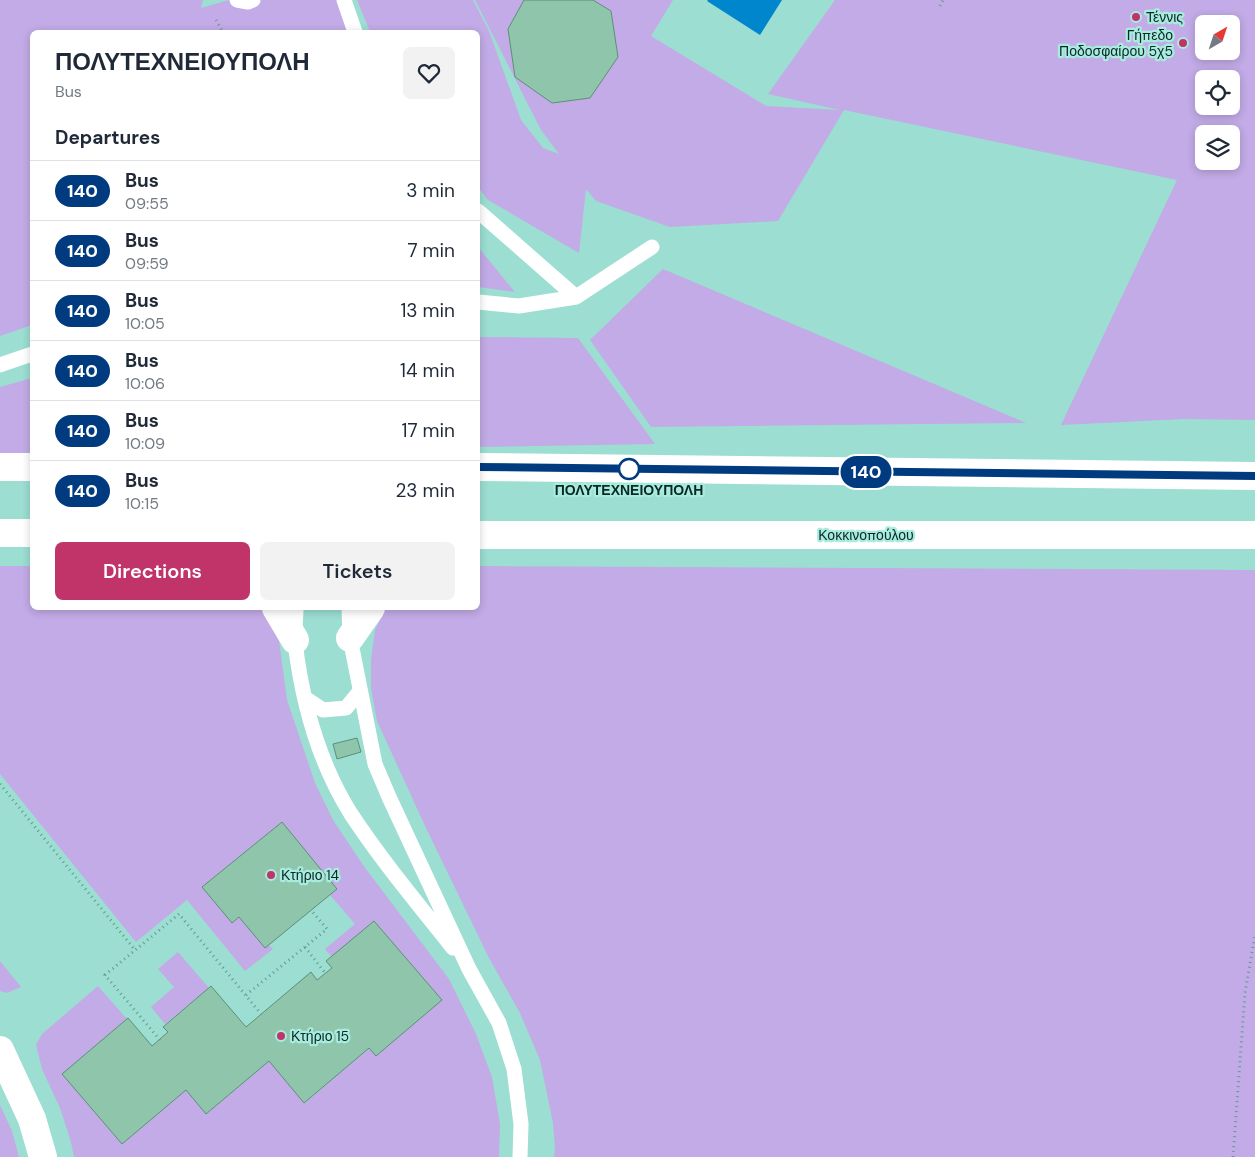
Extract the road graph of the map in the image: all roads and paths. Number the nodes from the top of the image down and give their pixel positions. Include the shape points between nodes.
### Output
1 (237, 0) edge
2 (253, 0) edge
3 (344, 0) edge
4 (943, 0) edge
5 (940, 6) dead end
6 (354, 30) edge
7 (480, 213) edge
8 (652, 247) dead end
9 (576, 297) junction
10 (480, 302) edge
11 (30, 355) edge
12 (0, 364) edge
13 (0, 467) edge
14 (30, 467) edge
15 (480, 467) edge
16 (1255, 476) edge
17 (0, 532) edge
18 (30, 533) edge
19 (480, 535) edge
20 (1255, 535) edge
21 (277, 610) edge
22 (296, 610) edge
23 (349, 610) edge
24 (370, 610) edge
25 (350, 638) junction
26 (295, 640) junction
27 (360, 691) junction
28 (305, 698) junction
29 (0, 784) edge
30 (311, 910) dead end
31 (1255, 935) edge
32 (305, 947) junction
33 (135, 950) junction
34 (469, 969) junction
35 (326, 973) dead end
36 (246, 995) junction
37 (262, 1014) dead end
38 (160, 1040) dead end
39 (0, 1050) edge
40 (43, 1157) edge
41 (520, 1157) edge
42 (1234, 1157) edge

1 - 2 lane
3 - 6 lane
4 - 5 path
7 - 9 lane
8 - 9 lane
9 - 10 lane via 519,306
11 - 12 lane
13 - 14 main road
15 - 16 main road
17 - 18 main road
19 - 20 main road, Κοκκινοπούλου
21 - 26 main road
22 - 26 lane
23 - 25 lane
24 - 25 main road
25 - 27 lane
26 - 28 lane
27 - 28 lane via 346,708 323,710
27 - 34 lane via 375,764
28 - 34 lane via 314,736 350,813
29 - 33 path
30 - 32 path via 327,929
31 - 42 path via 1245,993
32 - 35 path
32 - 36 path
33 - 36 path via 179,914
33 - 38 path via 105,975
34 - 41 lane via 499,1024 514,1069 521,1124
36 - 37 path
39 - 40 main road via 32,1119

